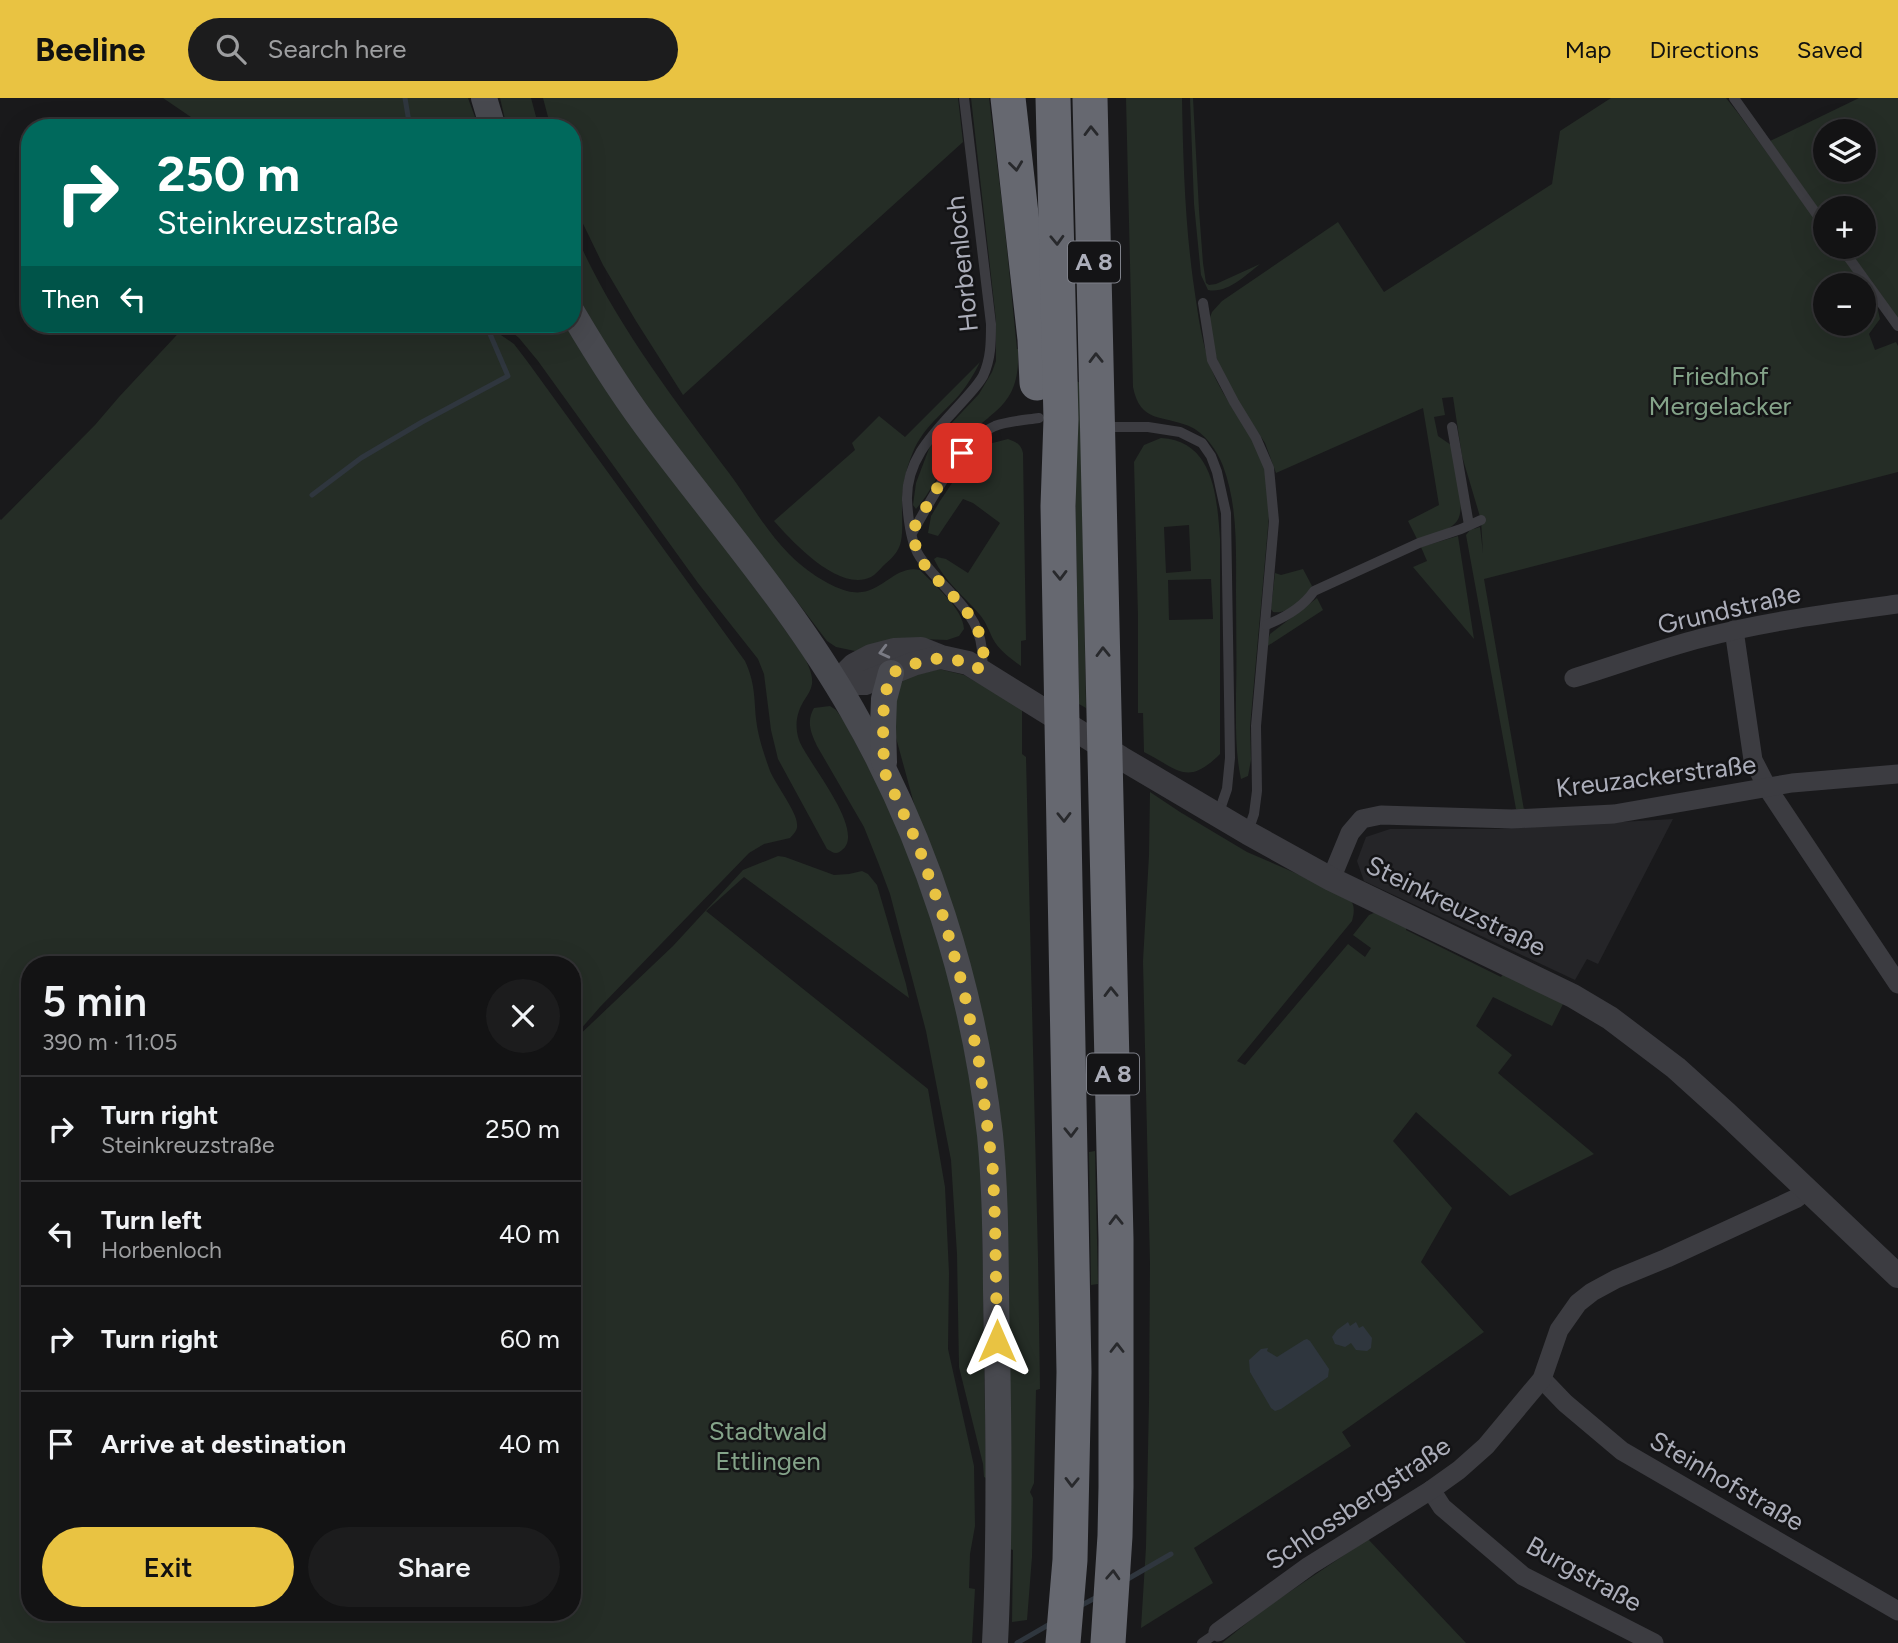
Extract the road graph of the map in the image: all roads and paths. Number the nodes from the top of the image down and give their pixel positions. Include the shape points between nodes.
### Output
1 (484, 98) edge
2 (964, 98) edge
3 (1008, 98) edge
4 (1053, 98) edge
5 (1090, 98) edge
6 (1734, 98) edge
7 (490, 119) edge
8 (1813, 209) edge
9 (1850, 259) edge
10 (1203, 303) dead end
11 (1898, 326) edge
12 (581, 327) edge
13 (1039, 418) junction
14 (1098, 426) junction
15 (1452, 427) dead end
16 (1058, 506) junction
17 (1481, 520) dead end
18 (1469, 525) junction
19 (911, 533) junction
20 (1898, 604) edge
21 (1266, 625) junction
22 (1734, 630) junction
23 (941, 657) junction
24 (982, 670) junction
25 (891, 673) junction
26 (1574, 678) dead end
27 (836, 683) junction
28 (884, 771) junction
29 (1898, 774) edge
30 (1768, 789) junction
31 (1218, 815) junction
32 (1248, 833) junction
33 (1331, 879) junction
34 (1898, 984) edge
35 (1807, 1189) junction
36 (1898, 1276) edge
37 (1542, 1379) junction
38 (1431, 1490) junction
39 (1898, 1611) edge
40 (1210, 1637) edge
41 (995, 1643) edge
42 (1063, 1643) edge
43 (1108, 1643) edge
44 (1654, 1643) edge

1 - 7 main road
2 - 19 lane, Horbenloch via 991,350 977,386 923,445 916,460 907,499
3 -> 13 highway, A 8 via 1035,338
4 -> 16 highway, A 8 via 1061,419
14 -> 5 highway, A 8
6 - 8 lane
9 - 11 lane
10 - 21 lane via 1212,360 1269,468 1274,521
12 - 27 main road via 640,417 769,584
13 - 16 highway, A 8
13 - 19 lane via 996,426 974,442 939,485
14 - 31 lane via 1180,432 1202,443 1217,472 1226,513 1230,746 1227,789
43 -> 14 highway, A 8 via 1115,1536 1117,1288
15 - 18 lane
16 -> 42 highway, A 8 via 1074,1413
17 - 18 lane
18 - 21 lane via 1314,591 1307,601
19 - 24 lane, Horbenloch via 925,564 980,632
20 - 22 street, Grundstraße
21 - 32 lane via 1256,726 1257,791
22 - 26 street, Grundstraße
22 - 30 street via 1753,760
23 - 24 street, Steinkreuzstraße
23 - 25 street
23 -> 27 street, Steinkreuzstraße via 920,649 894,650 854,665
24 - 31 street, Steinkreuzstraße
25 - 27 street via 865,683
25 - 28 main road via 884,699
27 - 28 main road
28 - 41 main road via 918,845 944,919 971,1020 986,1104 995,1222
29 - 30 street, Kreuzackerstraße
30 - 33 street, Kreuzackerstraße via 1614,814 1512,819 1381,815 1362,820 1350,833
30 - 34 street
31 - 32 street, Steinkreuzstraße
32 - 33 street, Steinkreuzstraße
33 - 35 street, Steinkreuzstraße via 1611,1018 1676,1068
35 - 36 street, Steinkreuzstraße
35 - 37 street, Schlossbergstraße via 1797,1198 1592,1292 1578,1303 1559,1331
37 - 38 street, Schlossbergstraße via 1486,1446
37 - 39 street, Steinhofstraße via 1622,1451
38 - 40 street, Schlossbergstraße via 1309,1566
38 - 44 street, Burgstraße via 1442,1507 1523,1576

